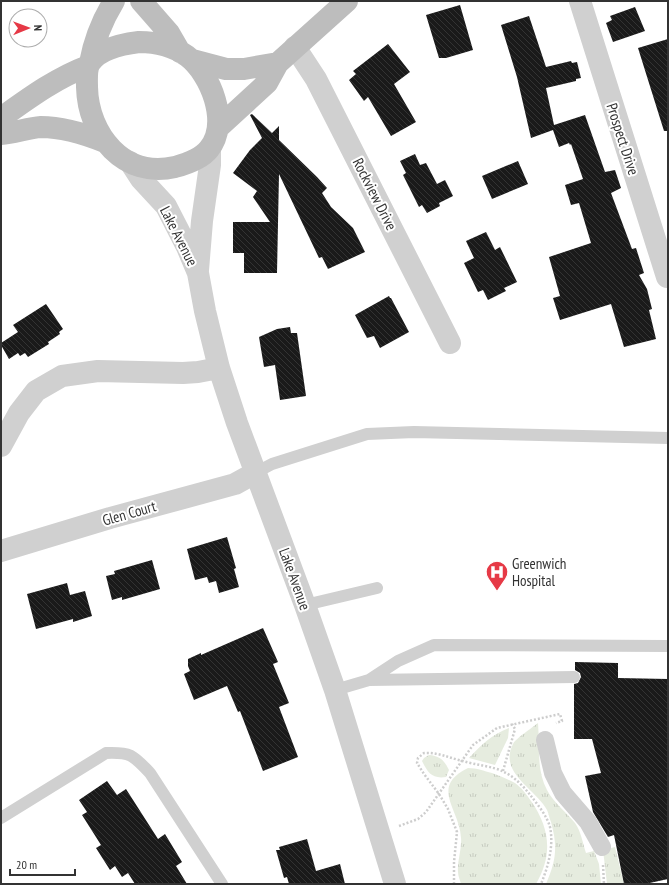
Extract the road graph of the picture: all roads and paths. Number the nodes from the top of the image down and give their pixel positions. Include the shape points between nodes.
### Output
1 (114, 1) edge
2 (140, 1) edge
3 (347, 1) edge
4 (580, 1) edge
5 (296, 47) junction
6 (186, 56) junction
7 (278, 63) junction
8 (89, 64) junction
9 (1, 118) edge
10 (218, 128) junction
11 (1, 134) edge
12 (105, 142) junction
13 (210, 148) junction
14 (130, 162) junction
15 (662, 243) edge
16 (198, 273) junction
17 (667, 277) dead end
18 (450, 343) dead end
19 (219, 368) junction
20 (668, 438) edge
21 (1, 446) edge
22 (255, 474) junction
23 (1, 551) edge
24 (377, 588) dead end
25 (305, 605) junction
26 (668, 646) edge
27 (574, 677) dead end
28 (369, 680) junction
29 (335, 690) junction
30 (512, 724) junction
31 (545, 740) joint
32 (462, 761) junction
33 (503, 771) junction
34 (439, 794) junction
35 (1, 818) edge
36 (379, 831) junction
37 (602, 847) dead end
38 (222, 884) edge
39 (395, 884) edge
40 (454, 884) edge
41 (541, 884) edge

1 - 8 main road
2 - 6 main road
3 - 5 main road
4 - 15 street, Prospect Drive
5 - 7 main road
5 - 18 street, Rockview Drive via 316,79
6 - 7 main road via 226,69 244,69
6 - 8 main road via 166,45 139,42 112,48
6 - 10 main road via 208,80 217,104
7 - 10 main road via 267,83
8 - 9 main road via 63,76
8 - 12 main road via 87,88 90,108
10 - 13 main road
11 - 12 main road via 41,127 61,129
12 - 14 main road via 112,151
13 - 14 main road via 187,163 165,168 145,167
13 - 16 street, Lake Avenue
14 - 16 street, Lake Avenue via 141,179 166,206
15 - 17 street, Prospect Drive
16 - 19 street, Lake Avenue
19 - 21 street via 183,373 98,371 62,376 36,391 19,413
19 - 22 street, Lake Avenue
20 - 22 lane via 414,432 367,434 272,464
22 - 23 street, Glen Court via 235,484
22 - 25 street, Lake Avenue
24 - 25 lane
25 - 29 street, Lake Avenue
26 - 28 lane via 434,645 398,661
27 - 28 lane
28 - 29 lane
29 - 36 street, Lake Avenue
30 - 31 path via 560,714 562,721 544,726
30 - 32 path via 497,728 482,738
30 - 33 path via 515,729
31 - 37 street via 553,773 563,793 588,822
32 - 33 path
32 - 34 path
32 - 34 path via 433,752 424,753 418,758 417,763
33 - 41 path via 528,792 550,826 551,842
34 - 36 path via 418,819
34 - 40 path via 457,832
35 - 38 lane via 106,753 123,752 137,758 150,772
36 - 39 street, Lake Avenue

